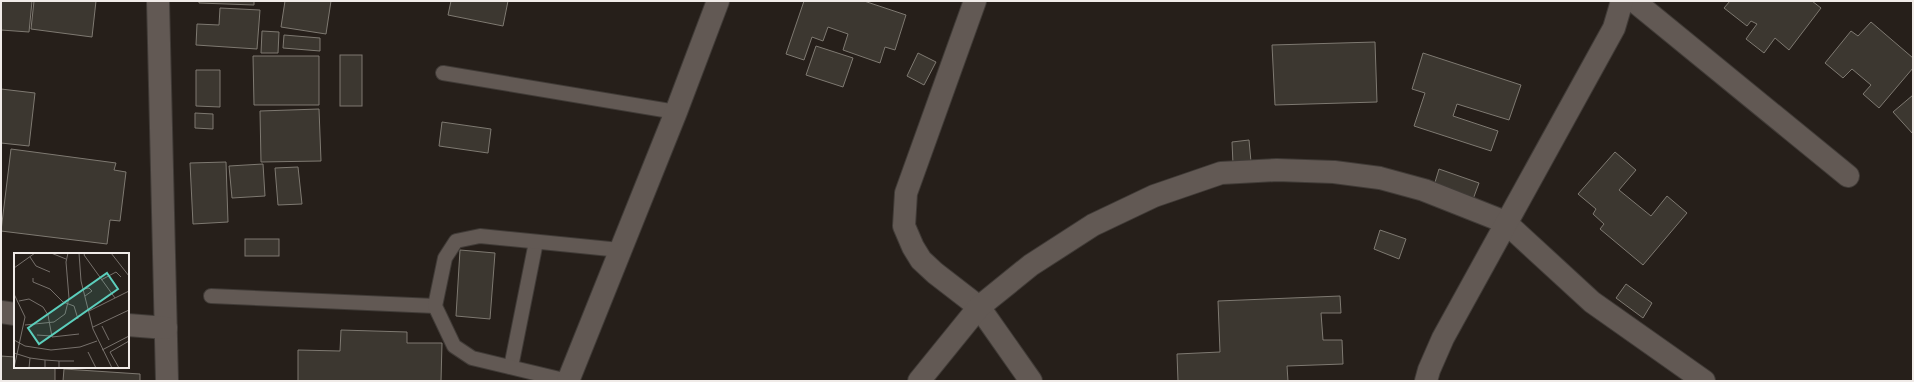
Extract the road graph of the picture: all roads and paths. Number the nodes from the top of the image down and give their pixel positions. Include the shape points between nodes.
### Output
1 (158, 1) edge
2 (718, 1) edge
3 (975, 1) edge
4 (1622, 1) edge
5 (1634, 1) edge
6 (443, 73) dead end
7 (676, 112) junction
8 (1848, 176) dead end
9 (1505, 222) junction
10 (536, 242) junction
11 (620, 250) junction
12 (211, 296) dead end
13 (435, 306) junction
14 (979, 307) junction
15 (1, 312) edge
16 (14, 314) edge
17 (129, 325) edge
18 (166, 328) junction
19 (511, 367) junction
20 (167, 381) edge
21 (568, 381) edge
22 (919, 381) edge
23 (1031, 381) edge
24 (1426, 381) edge
25 (1704, 381) edge

1 - 18 street
2 - 7 street
3 - 14 street via 906,193 904,226 921,260
4 - 9 street via 1614,28
5 - 8 street
6 - 7 lane
7 - 11 street
9 - 14 street via 1424,190 1380,178 1334,172 1284,170 1221,173 1154,196 1093,225 1030,264
9 - 24 street via 1442,338
9 - 25 street via 1592,302
10 - 11 lane
10 - 13 lane via 480,236 456,241 445,258
10 - 19 lane
11 - 21 street
12 - 13 lane
13 - 19 lane via 454,346 472,358
14 - 22 street
14 - 23 street
15 - 16 street
17 - 18 street
18 - 20 street
19 - 21 lane

